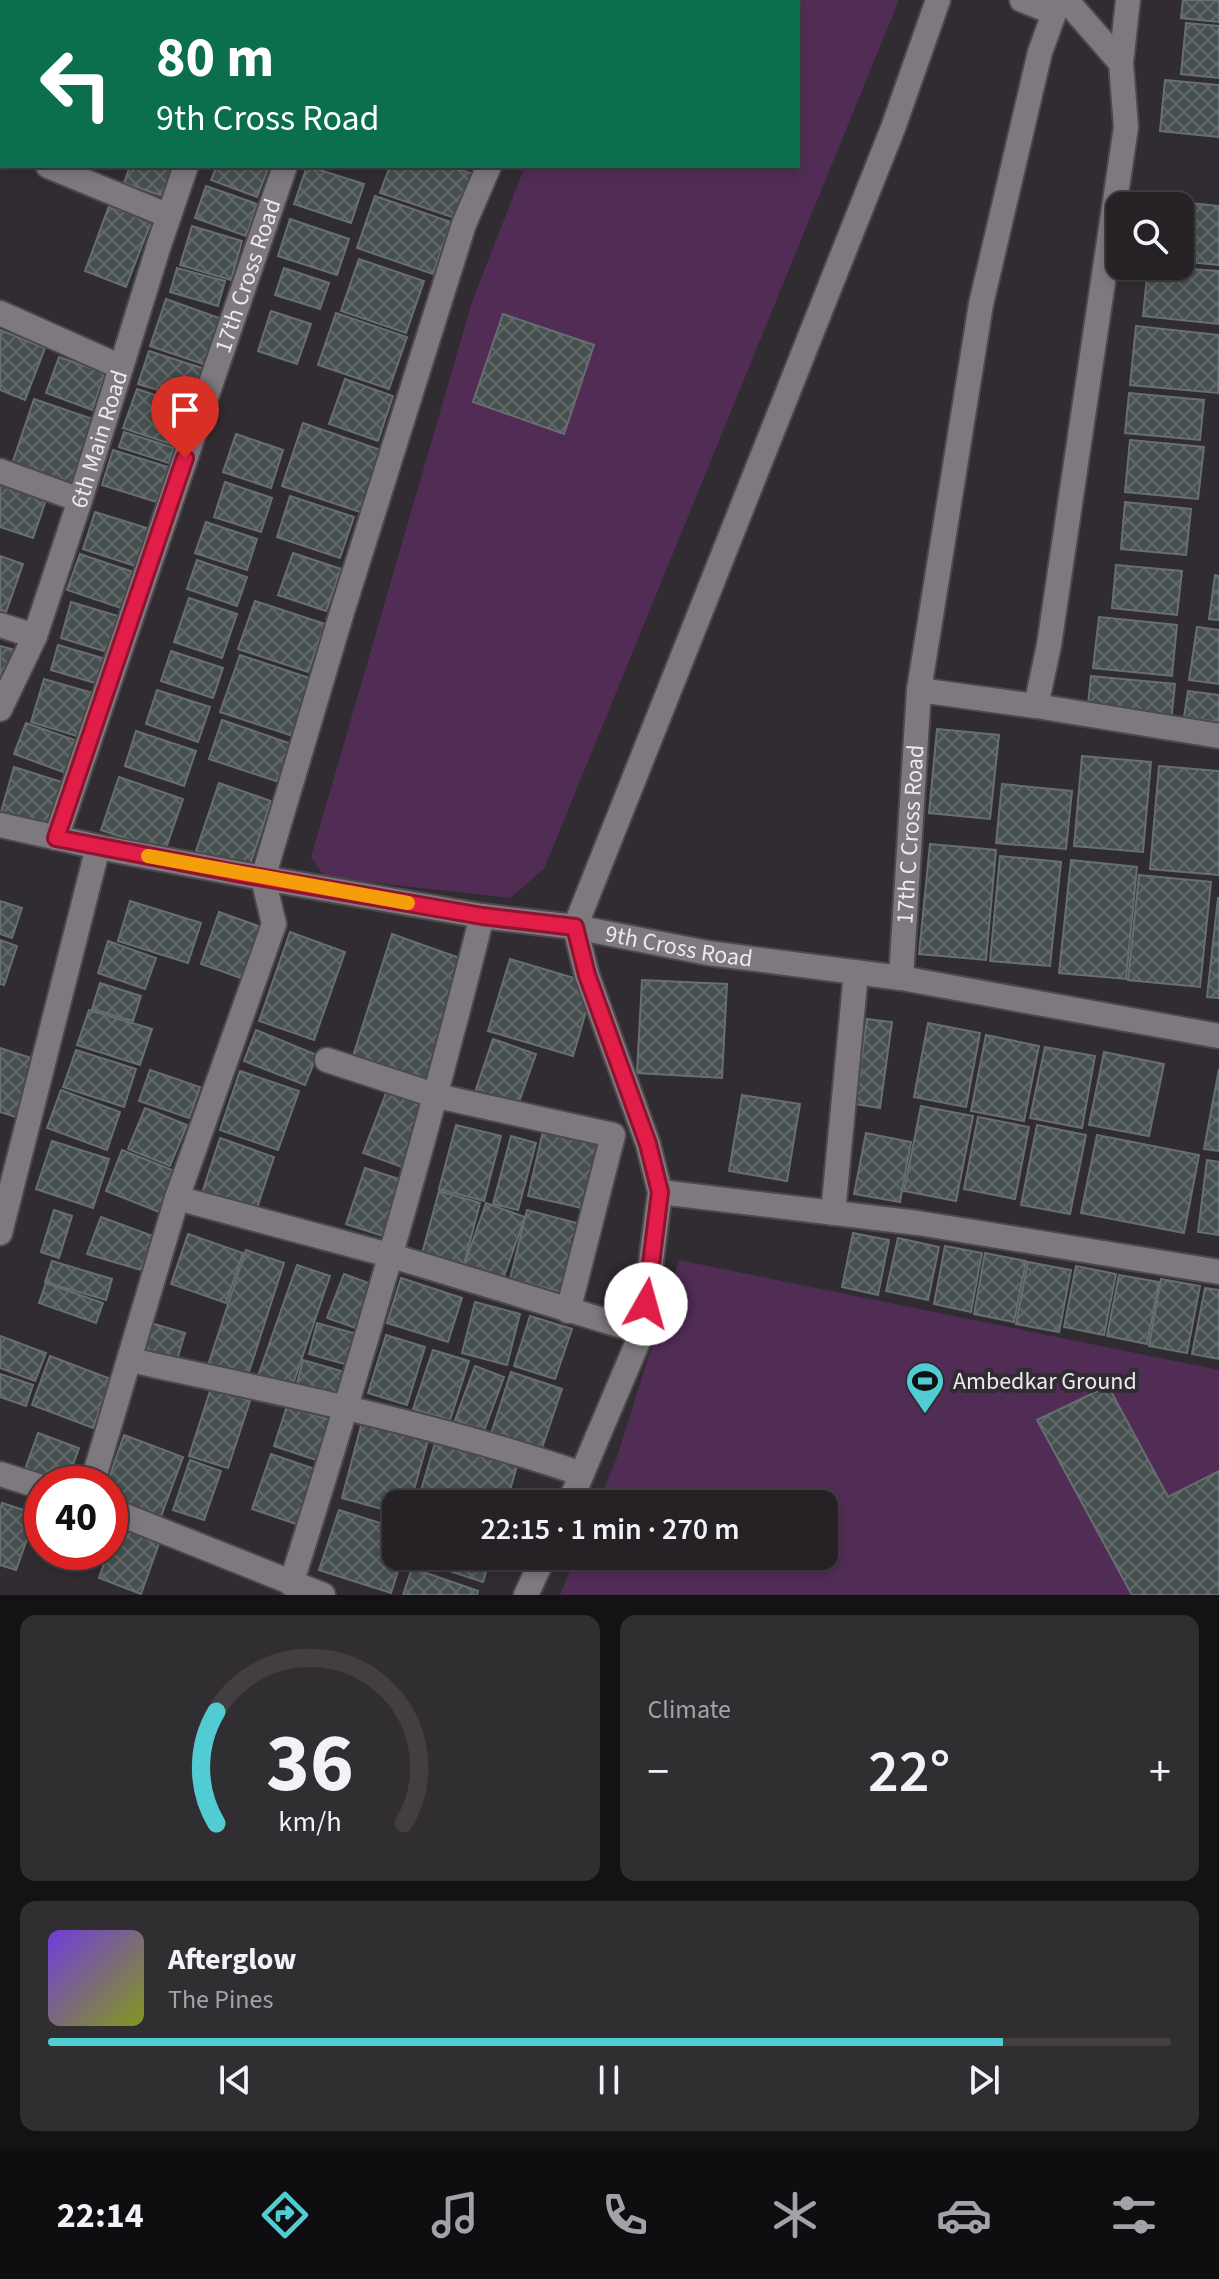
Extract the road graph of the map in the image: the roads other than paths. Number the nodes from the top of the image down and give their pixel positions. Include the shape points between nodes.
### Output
1 (938, 0) edge
2 (1022, 0) edge
3 (1128, 0) edge
4 (1060, 4) edge
5 (1121, 63) junction
6 (53, 168) edge
7 (185, 168) edge
8 (284, 168) edge
9 (488, 168) edge
10 (169, 216) junction
11 (0, 313) edge
12 (121, 367) junction
13 (0, 471) edge
14 (80, 500) junction
15 (0, 625) edge
16 (35, 636) junction
17 (919, 690) junction
18 (1036, 706) junction
19 (0, 709) edge
20 (1219, 736) edge
21 (0, 825) edge
22 (56, 838) junction
23 (98, 847) junction
24 (263, 878) junction
25 (482, 916) junction
26 (575, 927) junction
27 (856, 973) junction
28 (901, 978) junction
29 (1219, 1036) edge
30 (327, 1060) dead end
31 (437, 1096) junction
32 (660, 1192) junction
33 (177, 1198) junction
34 (833, 1213) junction
35 (0, 1233) edge
36 (389, 1255) junction
37 (1219, 1272) edge
38 (568, 1311) junction
39 (642, 1332) junction
40 (130, 1360) junction
41 (347, 1408) junction
42 (98, 1466) edge
43 (0, 1474) edge
44 (582, 1474) junction
45 (24, 1481) edge
46 (575, 1490) edge
47 (128, 1517) edge
48 (538, 1570) edge
49 (291, 1584) junction
50 (323, 1595) edge
51 (526, 1595) edge

1 - 26 street via 881,157
2 - 4 street
3 - 5 street
4 - 5 street
4 - 17 street, 17th C Cross Road via 1040,52 981,304
5 - 18 street via 1126,127
6 - 10 street
7 - 10 street, 6th Main Road
8 - 22 street, 17th Cross Road
9 - 24 street via 464,224
10 - 12 street, 6th Main Road
11 - 12 street
12 - 14 street, 6th Main Road
13 - 14 street
14 - 16 street, 6th Main Road
15 - 16 street
16 - 19 street, 6th Main Road
17 - 18 street
17 - 28 street, 17th C Cross Road
18 - 20 street
21 - 22 street, 9th Cross Road
22 - 23 street, 9th Cross Road
23 - 24 street, 9th Cross Road
23 - 35 street
24 - 25 street, 9th Cross Road
24 - 33 street via 274,924
25 - 26 street, 9th Cross Road
25 - 31 street
26 - 27 street, 9th Cross Road via 708,953
26 - 32 street
27 - 28 street, 9th Cross Road
27 - 34 street
28 - 29 street, 9th Cross Road
30 - 31 street
31 - 36 street
31 - 38 street via 613,1135
32 - 34 street
32 - 39 street
33 - 36 street
33 - 40 street
34 - 37 street
36 - 38 street
36 - 41 street
38 - 39 street
39 - 44 street
40 - 41 street
40 - 42 street
41 - 44 street
41 - 49 street
43 - 45 street
44 - 46 street
47 - 49 street
48 - 51 street
49 - 50 street

